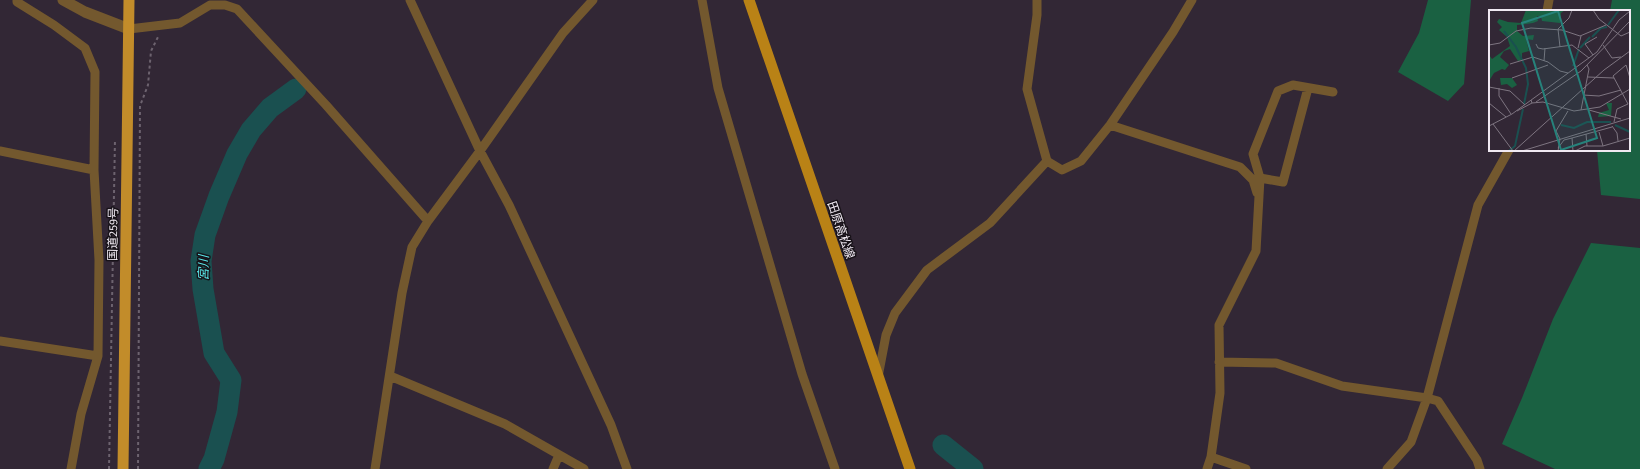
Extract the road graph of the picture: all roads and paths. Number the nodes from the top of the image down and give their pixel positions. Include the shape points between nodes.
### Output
1 (17, 0) edge
2 (63, 0) edge
3 (129, 0) edge
4 (410, 0) edge
5 (593, 0) edge
6 (702, 0) edge
7 (749, 0) edge
8 (1037, 0) edge
9 (1192, 0) edge
10 (1549, 0) edge
11 (1547, 10) edge
12 (164, 25) junction
13 (129, 29) junction
14 (1308, 88) junction
15 (1333, 92) dead end
16 (1110, 125) junction
17 (115, 135) dead end
18 (0, 151) edge
19 (480, 151) junction
20 (1507, 151) edge
21 (1047, 161) junction
22 (94, 170) junction
23 (1260, 178) junction
24 (1259, 198) junction
25 (428, 221) junction
26 (0, 341) edge
27 (98, 356) junction
28 (1219, 362) junction
29 (390, 376) junction
30 (877, 377) junction
31 (1427, 398) junction
32 (559, 455) junction
33 (1211, 457) junction
34 (375, 467) edge
35 (71, 469) edge
36 (109, 469) edge
37 (123, 469) edge
38 (138, 469) edge
39 (553, 469) edge
40 (584, 469) edge
41 (628, 469) edge
42 (835, 469) edge
43 (910, 469) edge
44 (1207, 469) edge
45 (1246, 469) edge
46 (1387, 469) edge
47 (1480, 469) edge

1 - 22 street via 86,48 96,72
2 - 13 street via 85,12
3 - 13 highway, 国道259号
4 - 19 street
5 - 19 street via 563,33
6 - 42 street via 718,88 802,374
7 - 30 main road, 田原高松線
8 - 21 street via 1027,89
9 - 16 street
10 - 11 street
12 - 13 street
12 - 25 street via 180,23 210,4 237,9
12 - 38 path via 151,51 148,85 140,106
13 - 37 highway, 国道259号
14 - 15 street
14 - 23 street via 1283,182
14 - 23 street via 1293,85 1278,91 1253,154
16 - 21 street via 1081,161 1062,170
16 - 24 street via 1240,166 1253,180
17 - 36 path
18 - 22 street
19 - 25 street
19 - 41 street via 522,233
20 - 31 street via 1478,205
21 - 30 street via 990,223 927,270 895,313 886,335
22 - 27 street via 100,260
23 - 24 street
24 - 28 street via 1256,250 1219,325
25 - 29 street via 412,247 402,293
26 - 27 street
27 - 35 street via 81,414
28 - 31 street via 1276,363 1342,386
28 - 33 street via 1220,393
29 - 32 street via 505,424
29 - 34 street
30 - 43 main road, 田原高松線
31 - 46 street via 1411,442
31 - 47 street via 1438,401 1478,460
32 - 39 street
32 - 40 street
33 - 44 street
33 - 45 street

